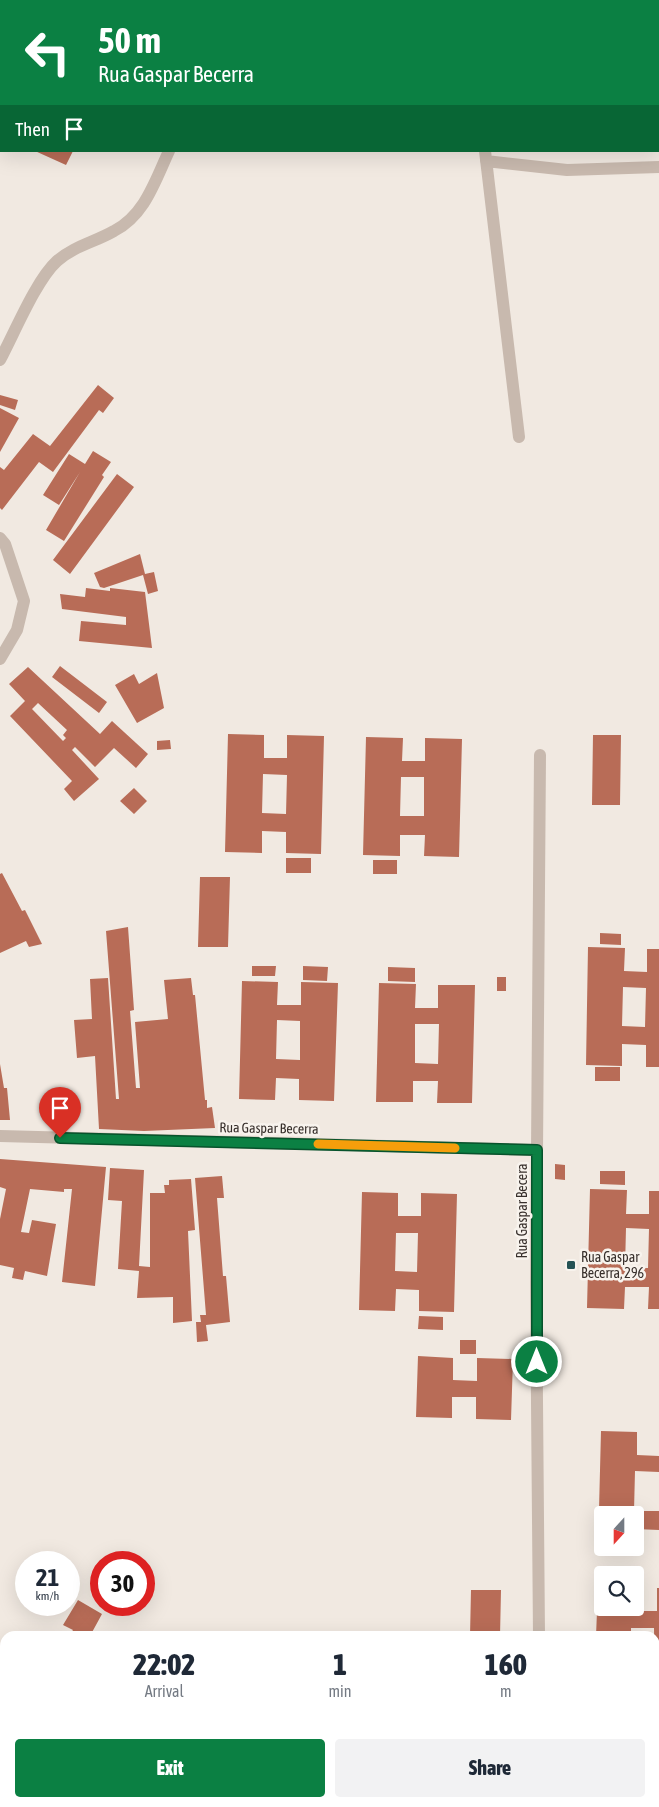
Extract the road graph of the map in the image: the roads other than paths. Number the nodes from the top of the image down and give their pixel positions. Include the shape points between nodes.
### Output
1 (170, 152) edge
2 (485, 156) edge
3 (659, 167) edge
4 (0, 360) edge
5 (519, 437) dead end
6 (0, 538) edge
7 (0, 659) edge
8 (540, 755) dead end
9 (0, 1136) edge
10 (537, 1150) junction
11 (539, 1631) edge

1 - 4 street via 142,207 132,219 56,262 42,281
2 - 3 street via 567,170
2 - 5 street
6 - 7 street via 5,544 24,601 17,630
8 - 10 street, Rua Gaspar Becera
9 - 10 street, Rua Gaspar Becerra
10 - 11 street, Rua Gaspar Becera

